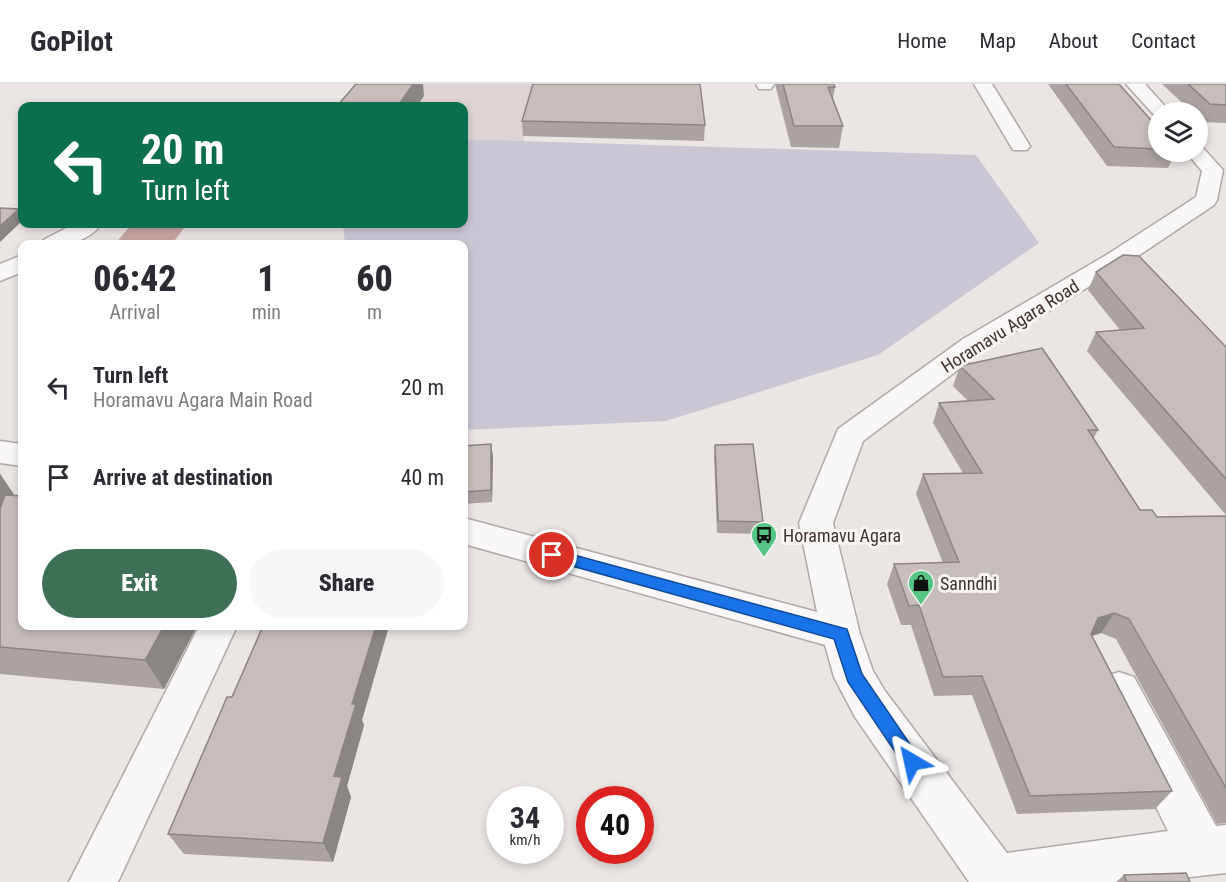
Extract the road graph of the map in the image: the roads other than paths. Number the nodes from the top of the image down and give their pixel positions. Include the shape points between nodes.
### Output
1 (983, 84) edge
2 (1135, 84) edge
3 (1152, 102) edge
4 (1020, 147) dead end
5 (1211, 165) edge
6 (83, 228) edge
7 (60, 240) edge
8 (18, 264) edge
9 (0, 274) edge
10 (0, 452) edge
11 (18, 454) edge
12 (468, 532) edge
13 (216, 630) edge
14 (841, 634) junction
15 (1100, 652) edge
16 (1214, 850) edge
17 (996, 880) edge
18 (93, 882) edge

1 - 4 street
2 - 3 street
5 - 14 street, Horamavu Agara Road via 1206,200 1117,259 973,345 849,436 816,523
6 - 7 street
8 - 9 street
10 - 11 street
12 - 14 street
13 - 18 street
14 - 17 street via 854,677 870,704
15 - 16 street
16 - 17 street

